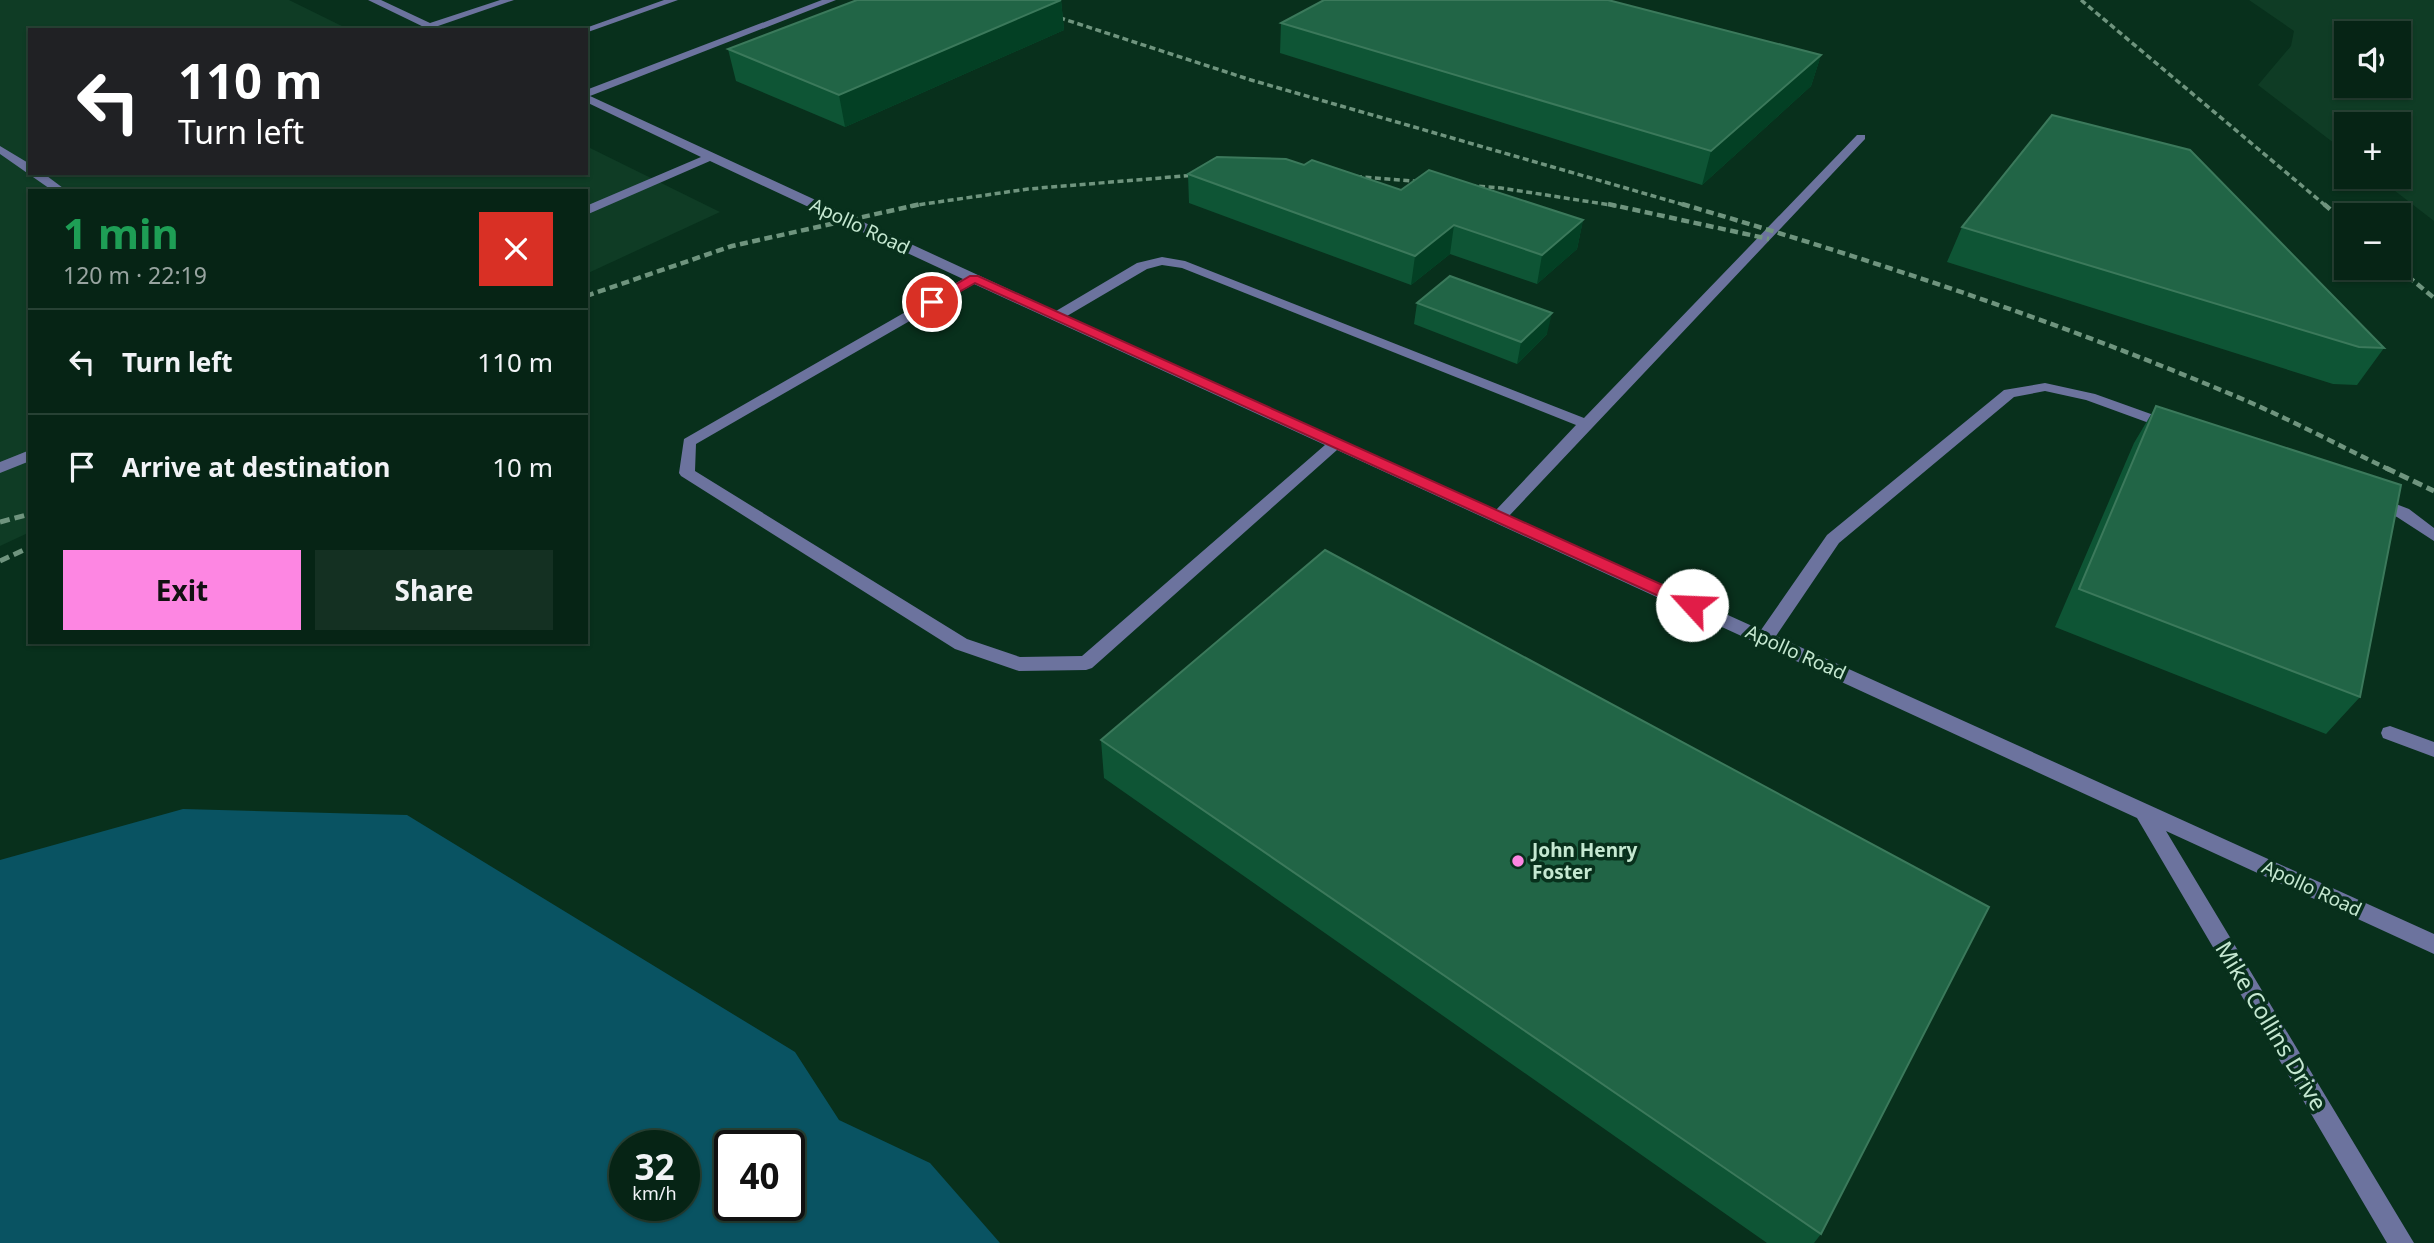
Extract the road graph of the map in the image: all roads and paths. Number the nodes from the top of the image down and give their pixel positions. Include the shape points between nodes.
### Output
1 (373, 0) edge
2 (509, 0) edge
3 (673, 0) edge
4 (831, 0) edge
5 (433, 28) edge
6 (588, 29) edge
7 (588, 95) edge
8 (588, 97) edge
9 (1861, 137) dead end
10 (0, 149) edge
11 (712, 156) junction
12 (28, 168) edge
13 (38, 175) edge
14 (58, 189) edge
15 (588, 210) edge
16 (974, 278) junction
17 (1056, 316) junction
18 (1586, 425) junction
19 (2192, 434) edge
20 (1336, 443) junction
21 (28, 456) edge
22 (0, 468) edge
23 (2358, 494) edge
24 (1499, 517) junction
25 (2434, 536) edge
26 (1765, 638) junction
27 (2390, 733) dead end
28 (2434, 750) edge
29 (2142, 809) junction
30 (2434, 944) edge
31 (2401, 1243) edge

1 - 5 street
2 - 5 street
3 - 6 street
4 - 7 street
8 - 11 street, Apollo Road
9 - 18 street
10 - 12 street
11 - 15 street
11 - 16 street, Apollo Road
13 - 14 street
16 - 17 street, Apollo Road
16 - 20 street via 690,442 687,473 961,644 1019,664 1086,663
17 - 18 street via 1142,266 1162,261 1185,265
17 - 20 street, Apollo Road
18 - 24 street
19 - 26 street via 2090,397 2045,387 2009,393 1833,539
20 - 24 street, Apollo Road
21 - 22 street
23 - 25 street via 2403,513
24 - 26 street, Apollo Road
26 - 29 street, Apollo Road
27 - 28 street
29 - 30 street, Apollo Road
29 - 31 street, Mike Collins Drive

